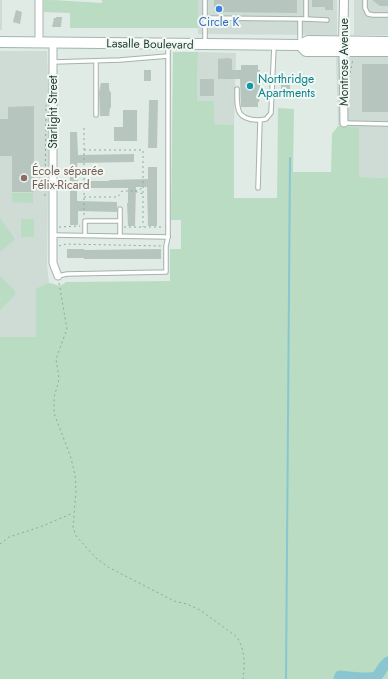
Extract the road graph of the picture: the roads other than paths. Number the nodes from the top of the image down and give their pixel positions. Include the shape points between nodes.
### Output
1 (39, 0) edge
2 (205, 0) edge
3 (306, 0) edge
4 (344, 0) edge
5 (365, 0) edge
6 (388, 16) edge
7 (205, 18) junction
8 (300, 19) junction
9 (306, 19) junction
10 (327, 20) dead end
11 (343, 41) junction
12 (0, 42) edge
13 (388, 42) edge
14 (39, 43) junction
15 (53, 43) junction
16 (168, 44) junction
17 (205, 44) junction
18 (274, 45) junction
19 (300, 45) junction
20 (343, 52) junction
21 (388, 52) edge
22 (168, 56) junction
23 (96, 61) junction
24 (54, 62) junction
25 (237, 89) dead end
26 (96, 115) dead end
27 (260, 120) junction
28 (344, 123) joint
29 (388, 124) edge
30 (258, 188) dead end
31 (120, 209) dead end
32 (120, 221) junction
33 (53, 235) junction
34 (85, 235) junction
35 (120, 236) junction
36 (168, 236) junction
37 (58, 276) joint

1 - 14 street
2 - 7 lane
3 - 9 lane
4 - 11 street, Montrose Avenue
5 - 6 lane via 368,14
7 - 8 lane
7 - 17 lane
8 - 9 lane
8 - 19 lane
9 - 10 lane
11 - 13 main road, Lasalle Boulevard
11 - 19 main road, Lasalle Boulevard via 308,41
11 - 20 street, Montrose Avenue
12 - 14 main road, Lasalle Boulevard
14 - 15 main road, Lasalle Boulevard
15 - 16 main road, Lasalle Boulevard
15 - 24 street, Starlight Street
16 - 17 main road, Lasalle Boulevard
16 - 22 lane
17 - 18 main road, Lasalle Boulevard
18 - 19 main road, Lasalle Boulevard
18 - 27 lane via 271,113 266,119
19 - 20 main road, Lasalle Boulevard via 306,51
20 - 21 main road, Lasalle Boulevard
20 - 28 street, Montrose Avenue
22 - 23 lane
22 - 36 lane
23 - 24 lane
23 - 26 lane
24 - 33 street, Starlight Street
25 - 27 lane via 239,113 249,120
27 - 30 lane
28 - 29 lane
31 - 32 lane
32 - 34 lane via 85,221
32 - 35 lane
33 - 34 lane
33 - 37 street, Starlight Street via 53,263
34 - 35 lane
35 - 36 lane
36 - 37 lane via 166,272

